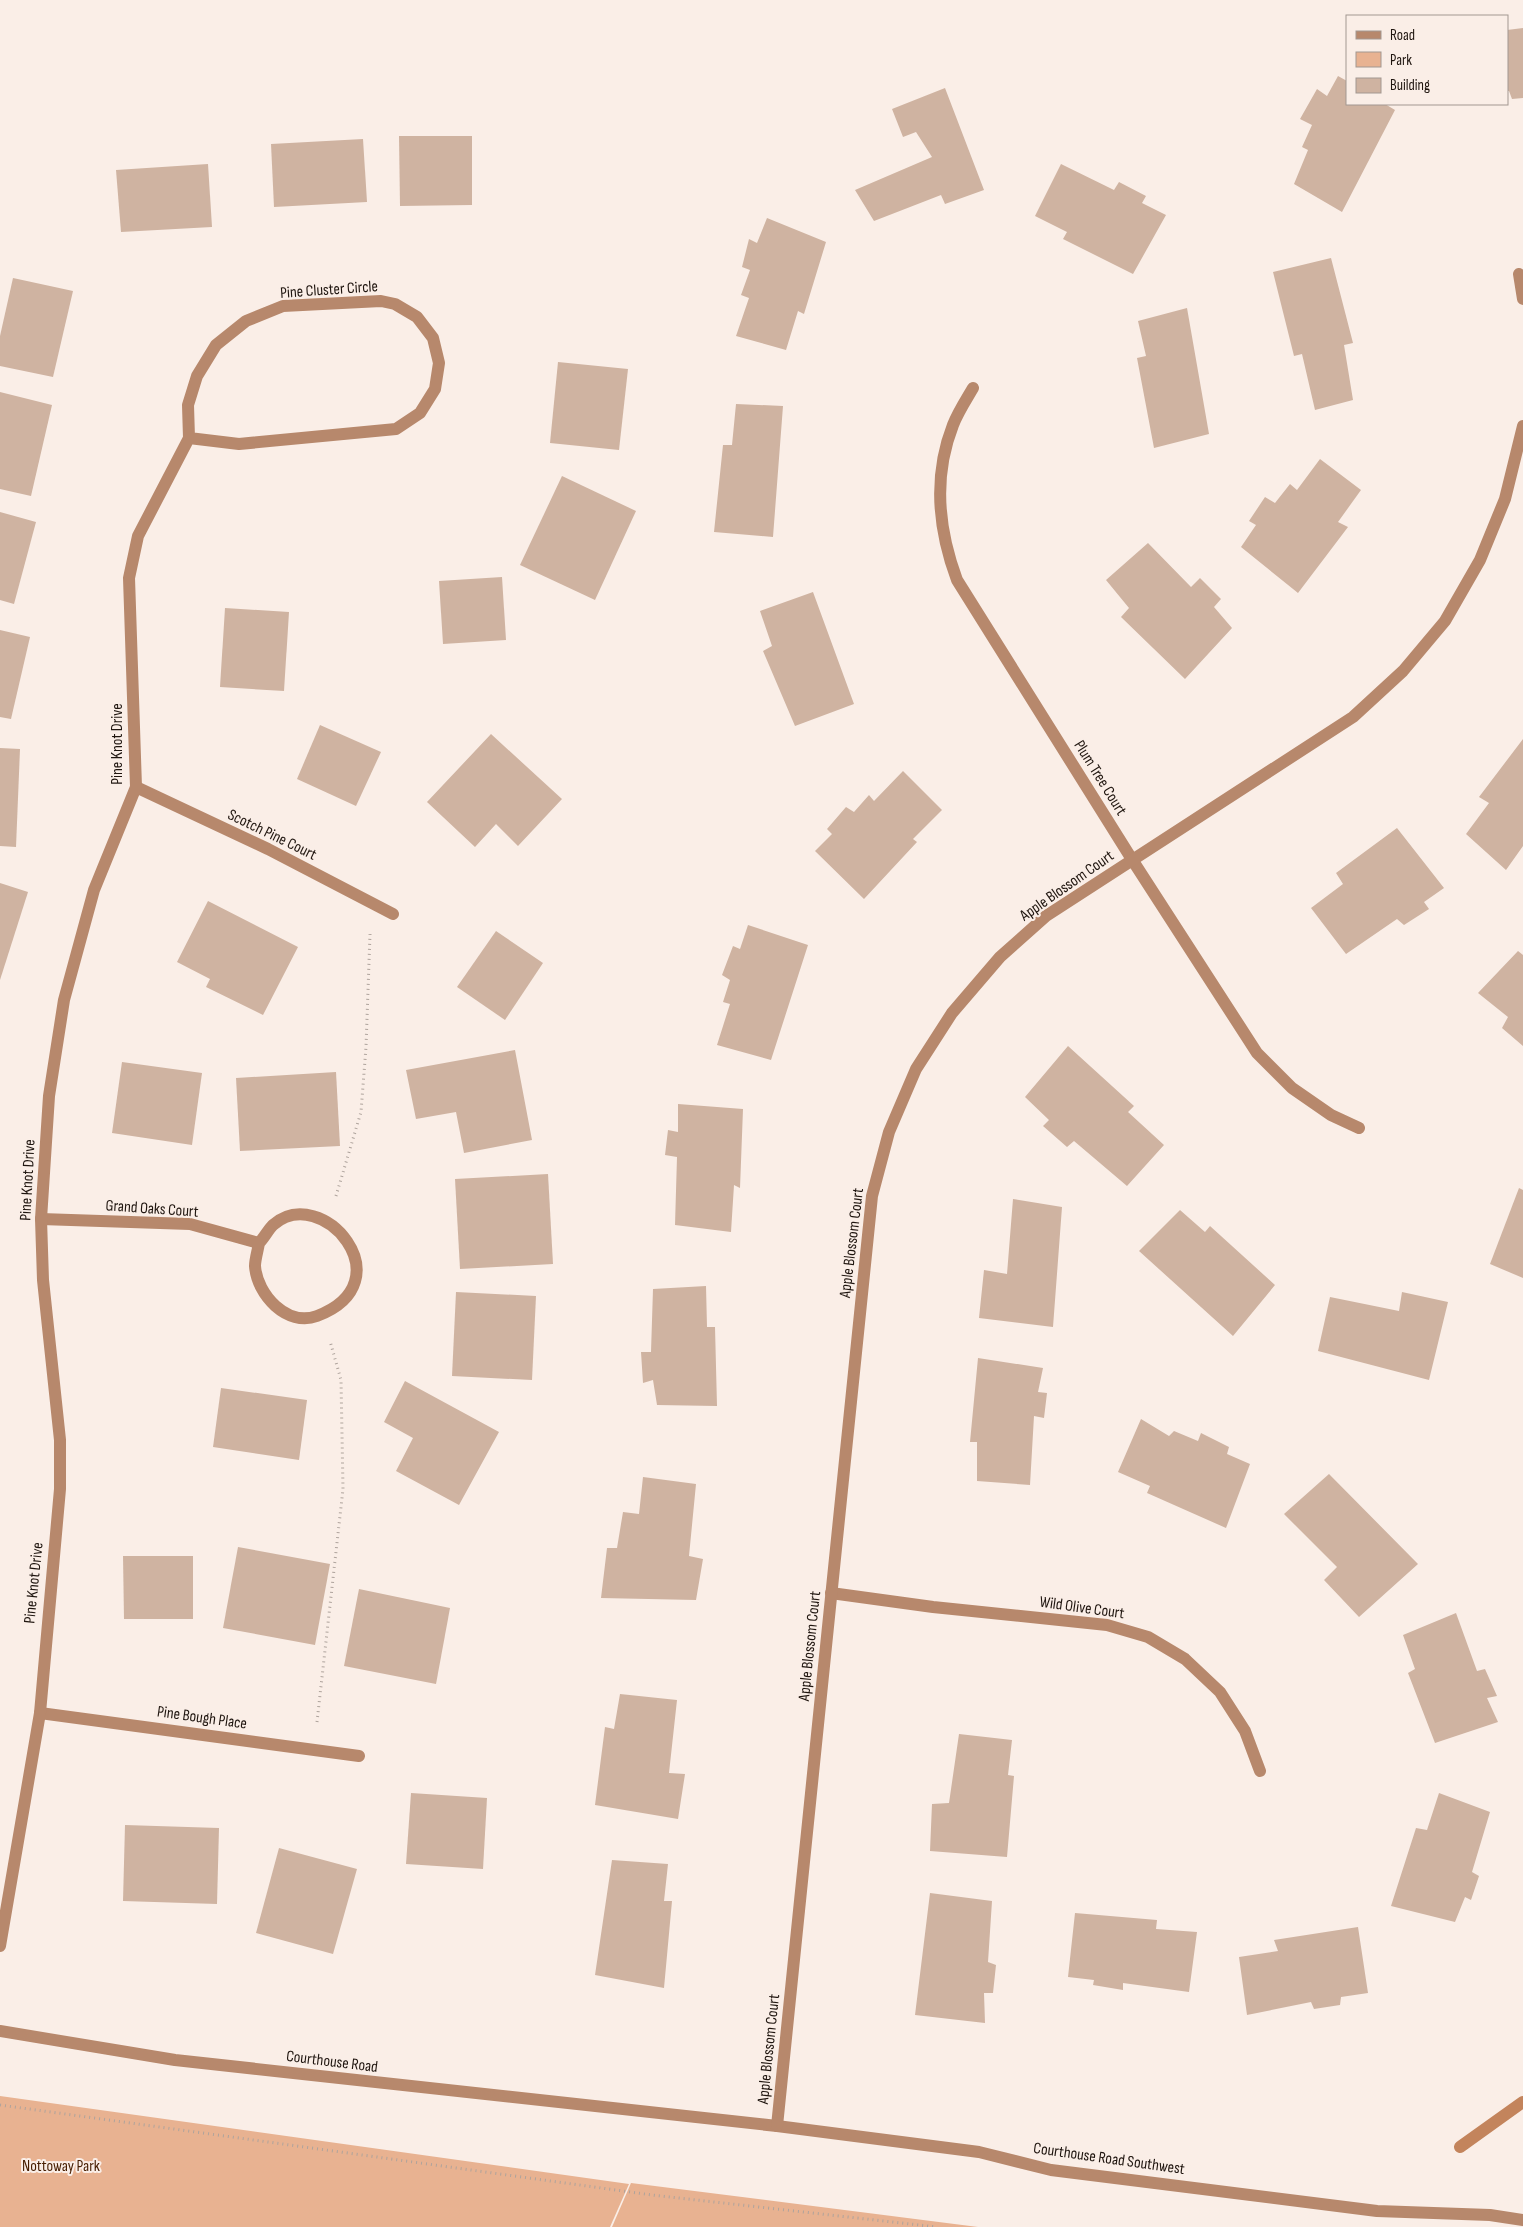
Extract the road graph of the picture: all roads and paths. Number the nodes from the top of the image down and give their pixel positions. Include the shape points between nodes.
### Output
1 (1519, 274) dead end
2 (1523, 299) edge
3 (973, 388) dead end
4 (1523, 426) edge
5 (189, 438) junction
6 (136, 787) junction
7 (1133, 861) junction
8 (371, 902) junction
9 (393, 914) dead end
10 (1359, 1128) dead end
11 (322, 1218) junction
12 (41, 1219) junction
13 (259, 1243) junction
14 (322, 1314) junction
15 (831, 1593) junction
16 (40, 1713) junction
17 (314, 1750) junction
18 (359, 1756) dead end
19 (1260, 1771) dead end
20 (0, 1946) edge
21 (0, 2031) edge
22 (0, 2105) edge
23 (661, 2114) joint
24 (777, 2126) junction
25 (1523, 2220) edge
26 (936, 2227) edge

1 - 2 street
3 - 7 street, Plum Tree Court via 953,425 941,467 939,511 946,552 957,580
4 - 7 street, Apple Blossom Court via 1505,499 1480,560 1445,620 1403,671 1353,717
5 - 5 street, Pine Cluster Circle via 188,406 197,376 216,345 246,321 283,306 381,301 395,304 416,317 433,338 439,363 435,389 420,413 396,429 239,444
5 - 6 street, Pine Knot Drive via 138,536 129,578
6 - 8 street, Scotch Pine Court
6 - 12 street, Pine Knot Drive via 94,890 64,1000 49,1096
7 - 10 street, Plum Tree Court via 1257,1053 1292,1088 1331,1115
7 - 15 street, Apple Blossom Court via 1046,916 1000,957 952,1012 916,1069 889,1132 872,1196
8 - 9 street, Scotch Pine Court
8 - 11 path via 361,1112 338,1192
11 - 13 street via 295,1214 273,1224
11 - 14 street via 346,1237 358,1269 352,1292 334,1310
12 - 13 street, Grand Oaks Court via 190,1224
12 - 16 street, Pine Knot Drive via 43,1280 60,1440 60,1489
13 - 14 street via 255,1266 264,1292 282,1313 309,1319
14 - 17 path via 341,1380 343,1489
15 - 19 street, Wild Olive Court via 1107,1625 1148,1637 1185,1659 1220,1692 1245,1731
15 - 24 street, Apple Blossom Court
16 - 17 street, Pine Bough Place
16 - 20 street, Pine Knot Drive
17 - 18 street, Pine Bough Place
21 - 23 street, Courthouse Road via 175,2060
22 - 26 path via 652,2195
23 - 24 street, Courthouse Road Southwest
24 - 25 street, Courthouse Road Southwest via 979,2152 1051,2170 1377,2210 1490,2215

